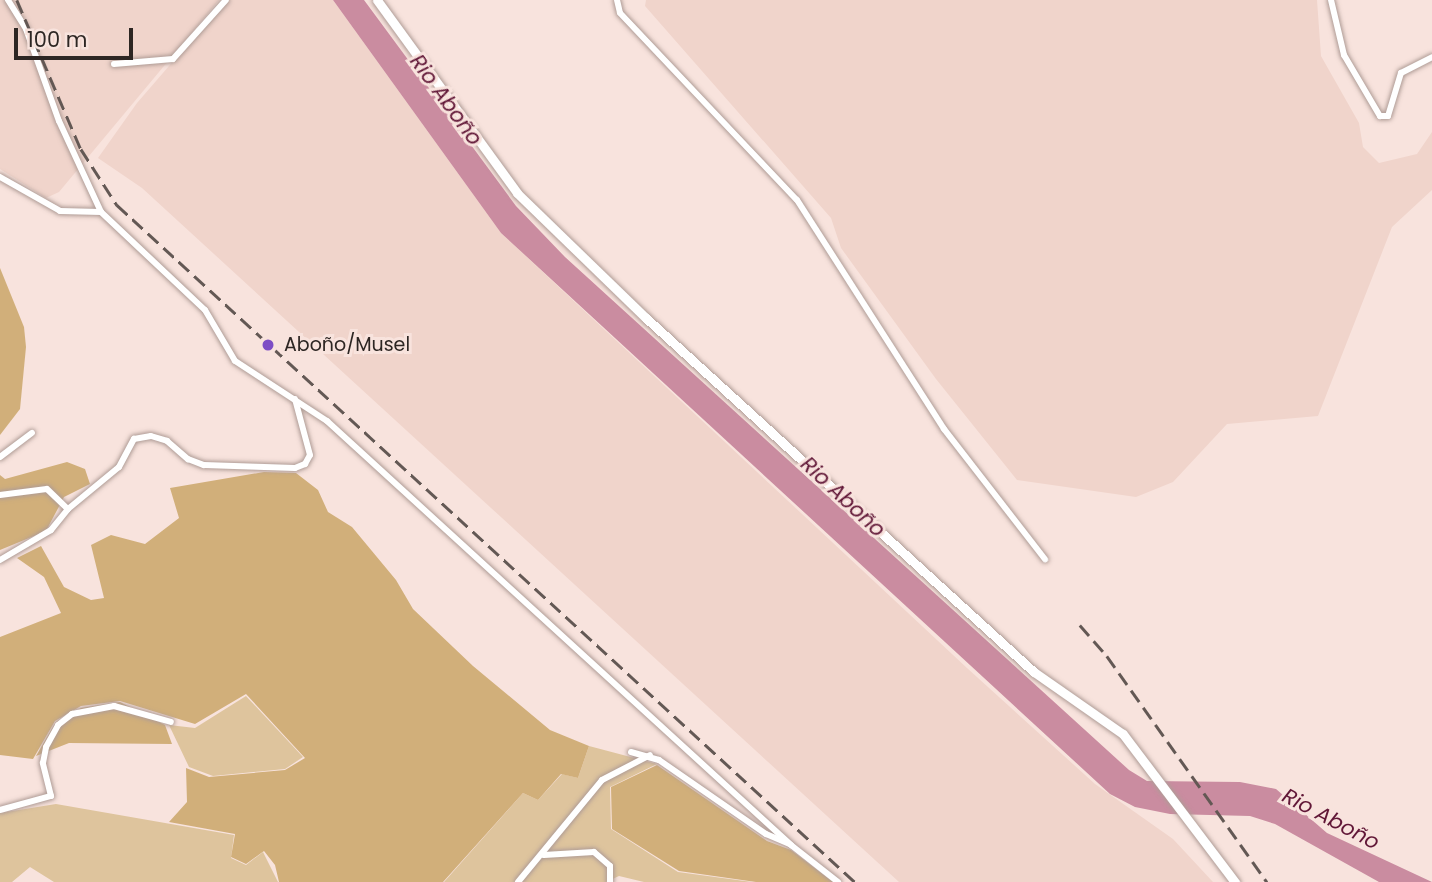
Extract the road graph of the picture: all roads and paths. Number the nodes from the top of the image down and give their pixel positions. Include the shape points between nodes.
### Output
1 (8, 0) edge
2 (226, 0) edge
3 (377, 0) edge
4 (617, 0) edge
5 (1331, 0) edge
6 (1432, 57) edge
7 (114, 64) dead end
8 (0, 177) edge
9 (101, 212) junction
10 (295, 399) junction
11 (32, 433) dead end
12 (0, 457) edge
13 (0, 495) edge
14 (68, 509) junction
15 (1045, 559) dead end
16 (0, 560) edge
17 (171, 722) dead end
18 (631, 752) dead end
19 (650, 755) junction
20 (0, 810) edge
21 (791, 845) junction
22 (544, 855) junction
23 (518, 882) edge
24 (610, 882) edge
25 (838, 882) edge
26 (1235, 882) edge

1 - 9 street via 26,29 59,121
2 - 7 street via 173,59
3 - 26 street via 517,193 646,318 1013,653 1124,734
4 - 15 street via 620,13 757,153 813,220 944,429
5 - 6 street via 1343,55 1380,116 1388,116 1401,73
8 - 9 street via 60,211
9 - 10 street via 205,310 234,361
10 - 14 street via 310,455 305,464 295,468 204,465 150,436 134,439 113,473
10 - 21 street via 327,421
11 - 12 street
13 - 14 street via 47,489
14 - 16 street via 51,530
17 - 20 street via 114,706 72,714 58,725 46,747 43,763 51,796
18 - 19 street
19 - 21 street via 766,834
19 - 22 street via 602,780 553,836
21 - 25 street
22 - 23 street
22 - 24 street via 594,852 610,866

